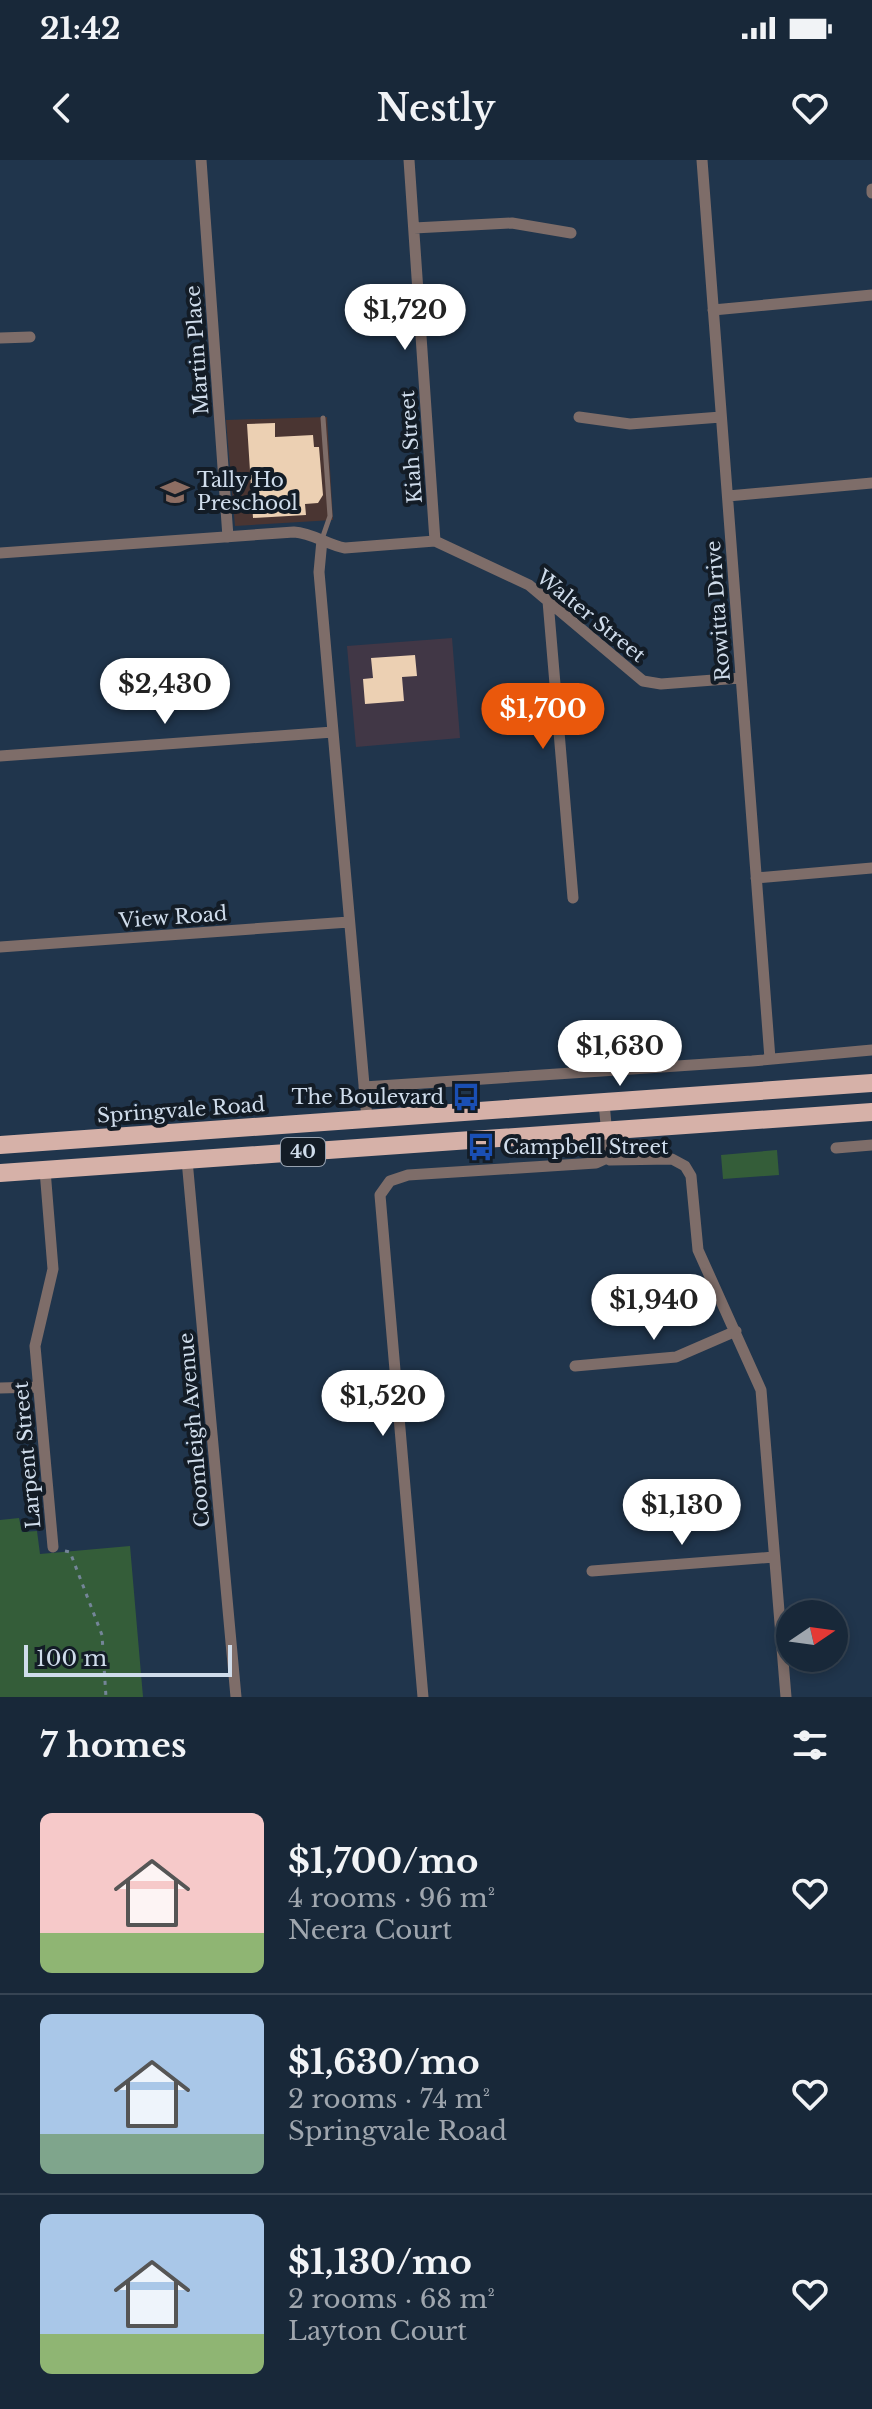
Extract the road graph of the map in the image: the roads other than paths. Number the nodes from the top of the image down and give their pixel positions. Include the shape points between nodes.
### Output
1 (201, 160) edge
2 (409, 160) edge
3 (702, 160) edge
4 (414, 228) junction
5 (571, 233) dead end
6 (872, 295) edge
7 (713, 310) junction
8 (30, 337) dead end
9 (0, 338) edge
10 (579, 417) dead end
11 (721, 417) junction
12 (323, 418) dead end
13 (872, 483) edge
14 (728, 496) junction
15 (228, 537) junction
16 (322, 540) junction
17 (435, 541) junction
18 (0, 553) edge
19 (548, 601) junction
20 (740, 678) junction
21 (333, 732) junction
22 (0, 756) edge
23 (872, 868) edge
24 (756, 878) junction
25 (573, 898) dead end
26 (349, 922) junction
27 (0, 947) edge
28 (872, 1050) edge
29 (770, 1059) junction
30 (872, 1083) edge
31 (364, 1087) junction
32 (604, 1103) junction
33 (872, 1112) edge
34 (367, 1119) junction
35 (607, 1130) junction
36 (585, 1132) junction
37 (0, 1145) edge
38 (872, 1145) edge
39 (836, 1148) dead end
40 (606, 1156) junction
41 (187, 1160) junction
42 (45, 1170) junction
43 (0, 1173) edge
44 (736, 1331) junction
45 (575, 1366) dead end
46 (38, 1387) junction
47 (0, 1388) edge
48 (53, 1547) road end
49 (774, 1557) junction
50 (592, 1571) dead end
51 (236, 1697) edge
52 (423, 1697) edge
53 (786, 1697) edge

1 - 15 street, Martin Place
2 - 4 street, Kiah Street
3 - 7 street, Rowitta Drive
4 - 5 street via 512,223
4 - 17 street, Kiah Street
6 - 7 street
7 - 11 street, Rowitta Drive
8 - 9 street
10 - 11 street via 630,424
11 - 14 street, Rowitta Drive
12 - 16 lane via 330,516
13 - 14 street
14 - 20 street, Rowitta Drive
15 - 16 street, Walter Street via 294,532
15 - 18 street, Walter Street
16 - 17 street, Walter Street via 345,548
16 - 21 street via 319,572
17 - 19 street, Walter Street via 529,585
19 - 20 street, Walter Street via 643,681
19 - 25 street
20 - 24 street, Rowitta Drive
21 - 22 street
21 - 26 street
23 - 24 street
24 - 29 street, Rowitta Drive
26 - 27 street, View Road
26 - 31 street
28 - 29 street
29 - 31 street
30 - 32 highway, Springvale Road / 40
31 - 34 street
32 - 34 highway, Springvale Road / 40
32 - 35 street
33 - 35 highway, 40
34 - 37 highway, Springvale Road / 40
35 - 36 highway, 40
35 - 40 street
36 - 40 street via 594,1152
36 - 41 highway, 40
38 - 39 street
40 - 44 street via 621,1161 672,1159 685,1166 692,1180 698,1250
40 - 52 street via 596,1163 408,1175 395,1178 379,1199
41 - 42 highway, 40
41 - 51 street, Coomleigh Avenue
42 - 43 highway, 40
42 - 46 street, Larpent Street via 53,1269 35,1346
44 - 45 street via 676,1357
44 - 49 street via 761,1390
46 - 47 street
46 - 48 street, Larpent Street
49 - 50 street
49 - 53 street

